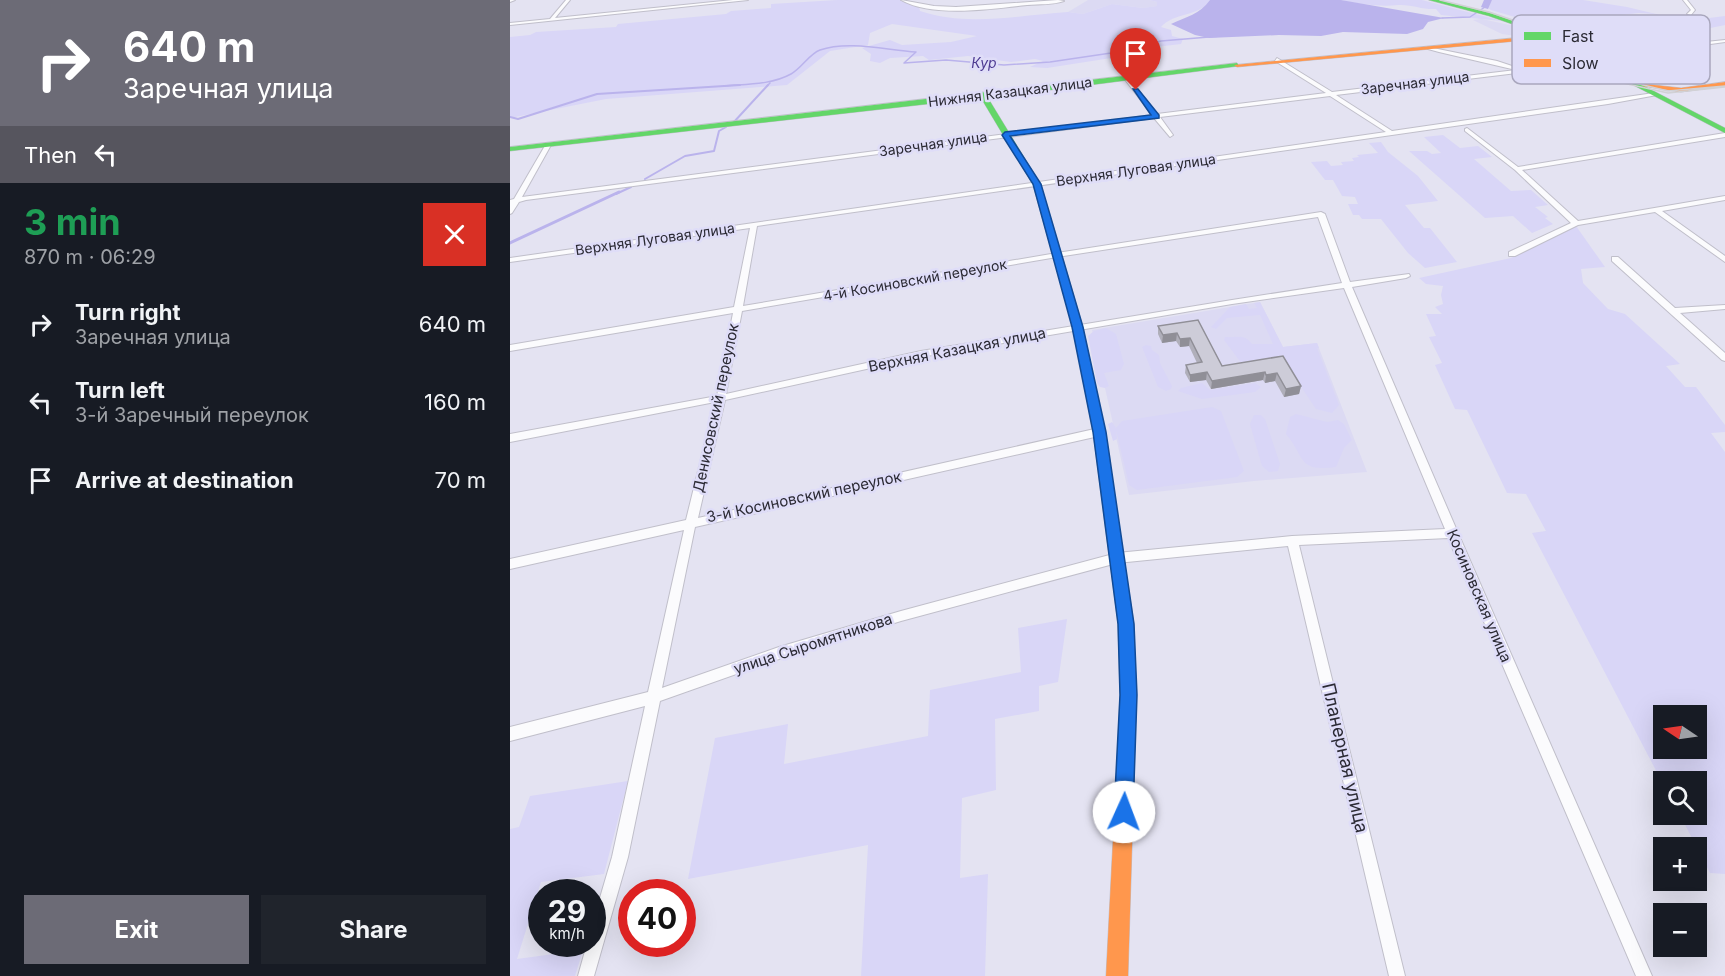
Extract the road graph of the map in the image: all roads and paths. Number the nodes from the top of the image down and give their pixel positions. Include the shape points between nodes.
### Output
1 (569, 0) edge
2 (746, 0) edge
3 (903, 0) edge
4 (1432, 0) edge
5 (1685, 0) edge
6 (1062, 1) edge
7 (1689, 14) dead end
8 (551, 20) junction
9 (1512, 21) edge
10 (510, 24) edge
11 (1512, 39) edge
12 (1725, 41) edge
13 (1710, 43) edge
14 (1430, 48) junction
15 (1277, 60) junction
16 (1512, 66) edge
17 (1512, 72) edge
18 (1126, 77) junction
19 (1633, 84) edge
20 (1639, 84) edge
21 (1725, 84) edge
22 (1332, 94) junction
23 (1654, 95) junction
24 (983, 96) junction
25 (1156, 116) junction
26 (1467, 130) dead end
27 (1389, 131) junction
28 (1725, 131) edge
29 (1005, 135) junction
30 (1170, 135) dead end
31 (1725, 135) edge
32 (548, 145) junction
33 (510, 149) edge
34 (1517, 169) junction
35 (1037, 184) junction
36 (1725, 198) edge
37 (513, 201) edge
38 (1655, 209) junction
39 (510, 212) edge
40 (1321, 214) joint
41 (1576, 223) junction
42 (754, 225) junction
43 (1512, 254) dead end
44 (1057, 255) junction
45 (1615, 259) dead end
46 (510, 260) edge
47 (1725, 260) edge
48 (1406, 276) dead end
49 (1347, 285) junction
50 (1725, 307) edge
51 (738, 310) junction
52 (1672, 311) junction
53 (1078, 327) junction
54 (510, 348) edge
55 (1725, 358) edge
56 (721, 398) junction
57 (1099, 432) junction
58 (510, 438) edge
59 (691, 522) junction
60 (1452, 533) junction
61 (1292, 541) junction
62 (1118, 558) junction
63 (510, 564) edge
64 (654, 697) junction
65 (510, 734) edge
66 (586, 976) edge
67 (1117, 976) edge
68 (1397, 976) edge
69 (1644, 976) edge

1 - 8 street
2 - 8 street
3 - 6 street via 920,6 946,7
4 - 9 street
5 - 7 street via 1693,10
8 - 10 street
11 - 14 street, Нижняя Казацкая улица
12 - 13 street
14 - 15 street, Нижняя Казацкая улица
14 - 16 street
15 - 18 street, Нижняя Казацкая улица
15 - 22 street
17 - 22 street, Заречная улица
18 - 24 street, Нижняя Казацкая улица
18 - 25 street
19 - 23 street
20 - 21 street via 1677,90
22 - 25 street, Заречная улица
22 - 27 street
23 - 27 street, Верхняя Луговая улица
23 - 28 street
24 - 29 street
24 - 32 street, Нижняя Казацкая улица
25 - 29 street, Заречная улица
25 - 30 street
26 - 34 street
27 - 35 street, Верхняя Луговая улица
29 - 35 street
29 - 37 street, Заречная улица
31 - 34 street
32 - 33 street, Нижняя Казацкая улица
32 - 37 street
34 - 41 street
35 - 42 street, Верхняя Луговая улица
35 - 44 street
36 - 38 street
37 - 39 street
38 - 41 street
38 - 47 street
40 - 44 street, 4-й Косиновский переулок
40 - 49 street, Косиновская улица
41 - 43 street
42 - 46 street, Верхняя Луговая улица
42 - 51 street, Денисовский переулок
44 - 51 street, 4-й Косиновский переулок
44 - 53 street
45 - 52 street
48 - 49 street, Верхняя Казацкая улица
49 - 53 street, Верхняя Казацкая улица
49 - 60 street, Косиновская улица
50 - 52 street
51 - 54 street, 4-й Косиновский переулок
51 - 56 street, Денисовский переулок
52 - 55 street
53 - 56 street, Верхняя Казацкая улица via 921,354
53 - 57 street
56 - 58 street, Верхняя Казацкая улица
56 - 59 street, Денисовский переулок
57 - 59 street, 3-й Косиновский переулок
57 - 62 street
59 - 63 street, 3-й Косиновский переулок
59 - 64 street, Денисовский переулок
60 - 61 street, улица Сыромятникова
60 - 69 street, Косиновская улица
61 - 62 street, улица Сыромятникова
61 - 68 street, Планерная улица
62 - 64 street, улица Сыромятникова via 901,616
62 - 67 street via 1126,624 1128,695
64 - 65 street, улица Сыромятникова
64 - 66 street, Денисовский переулок via 620,857

